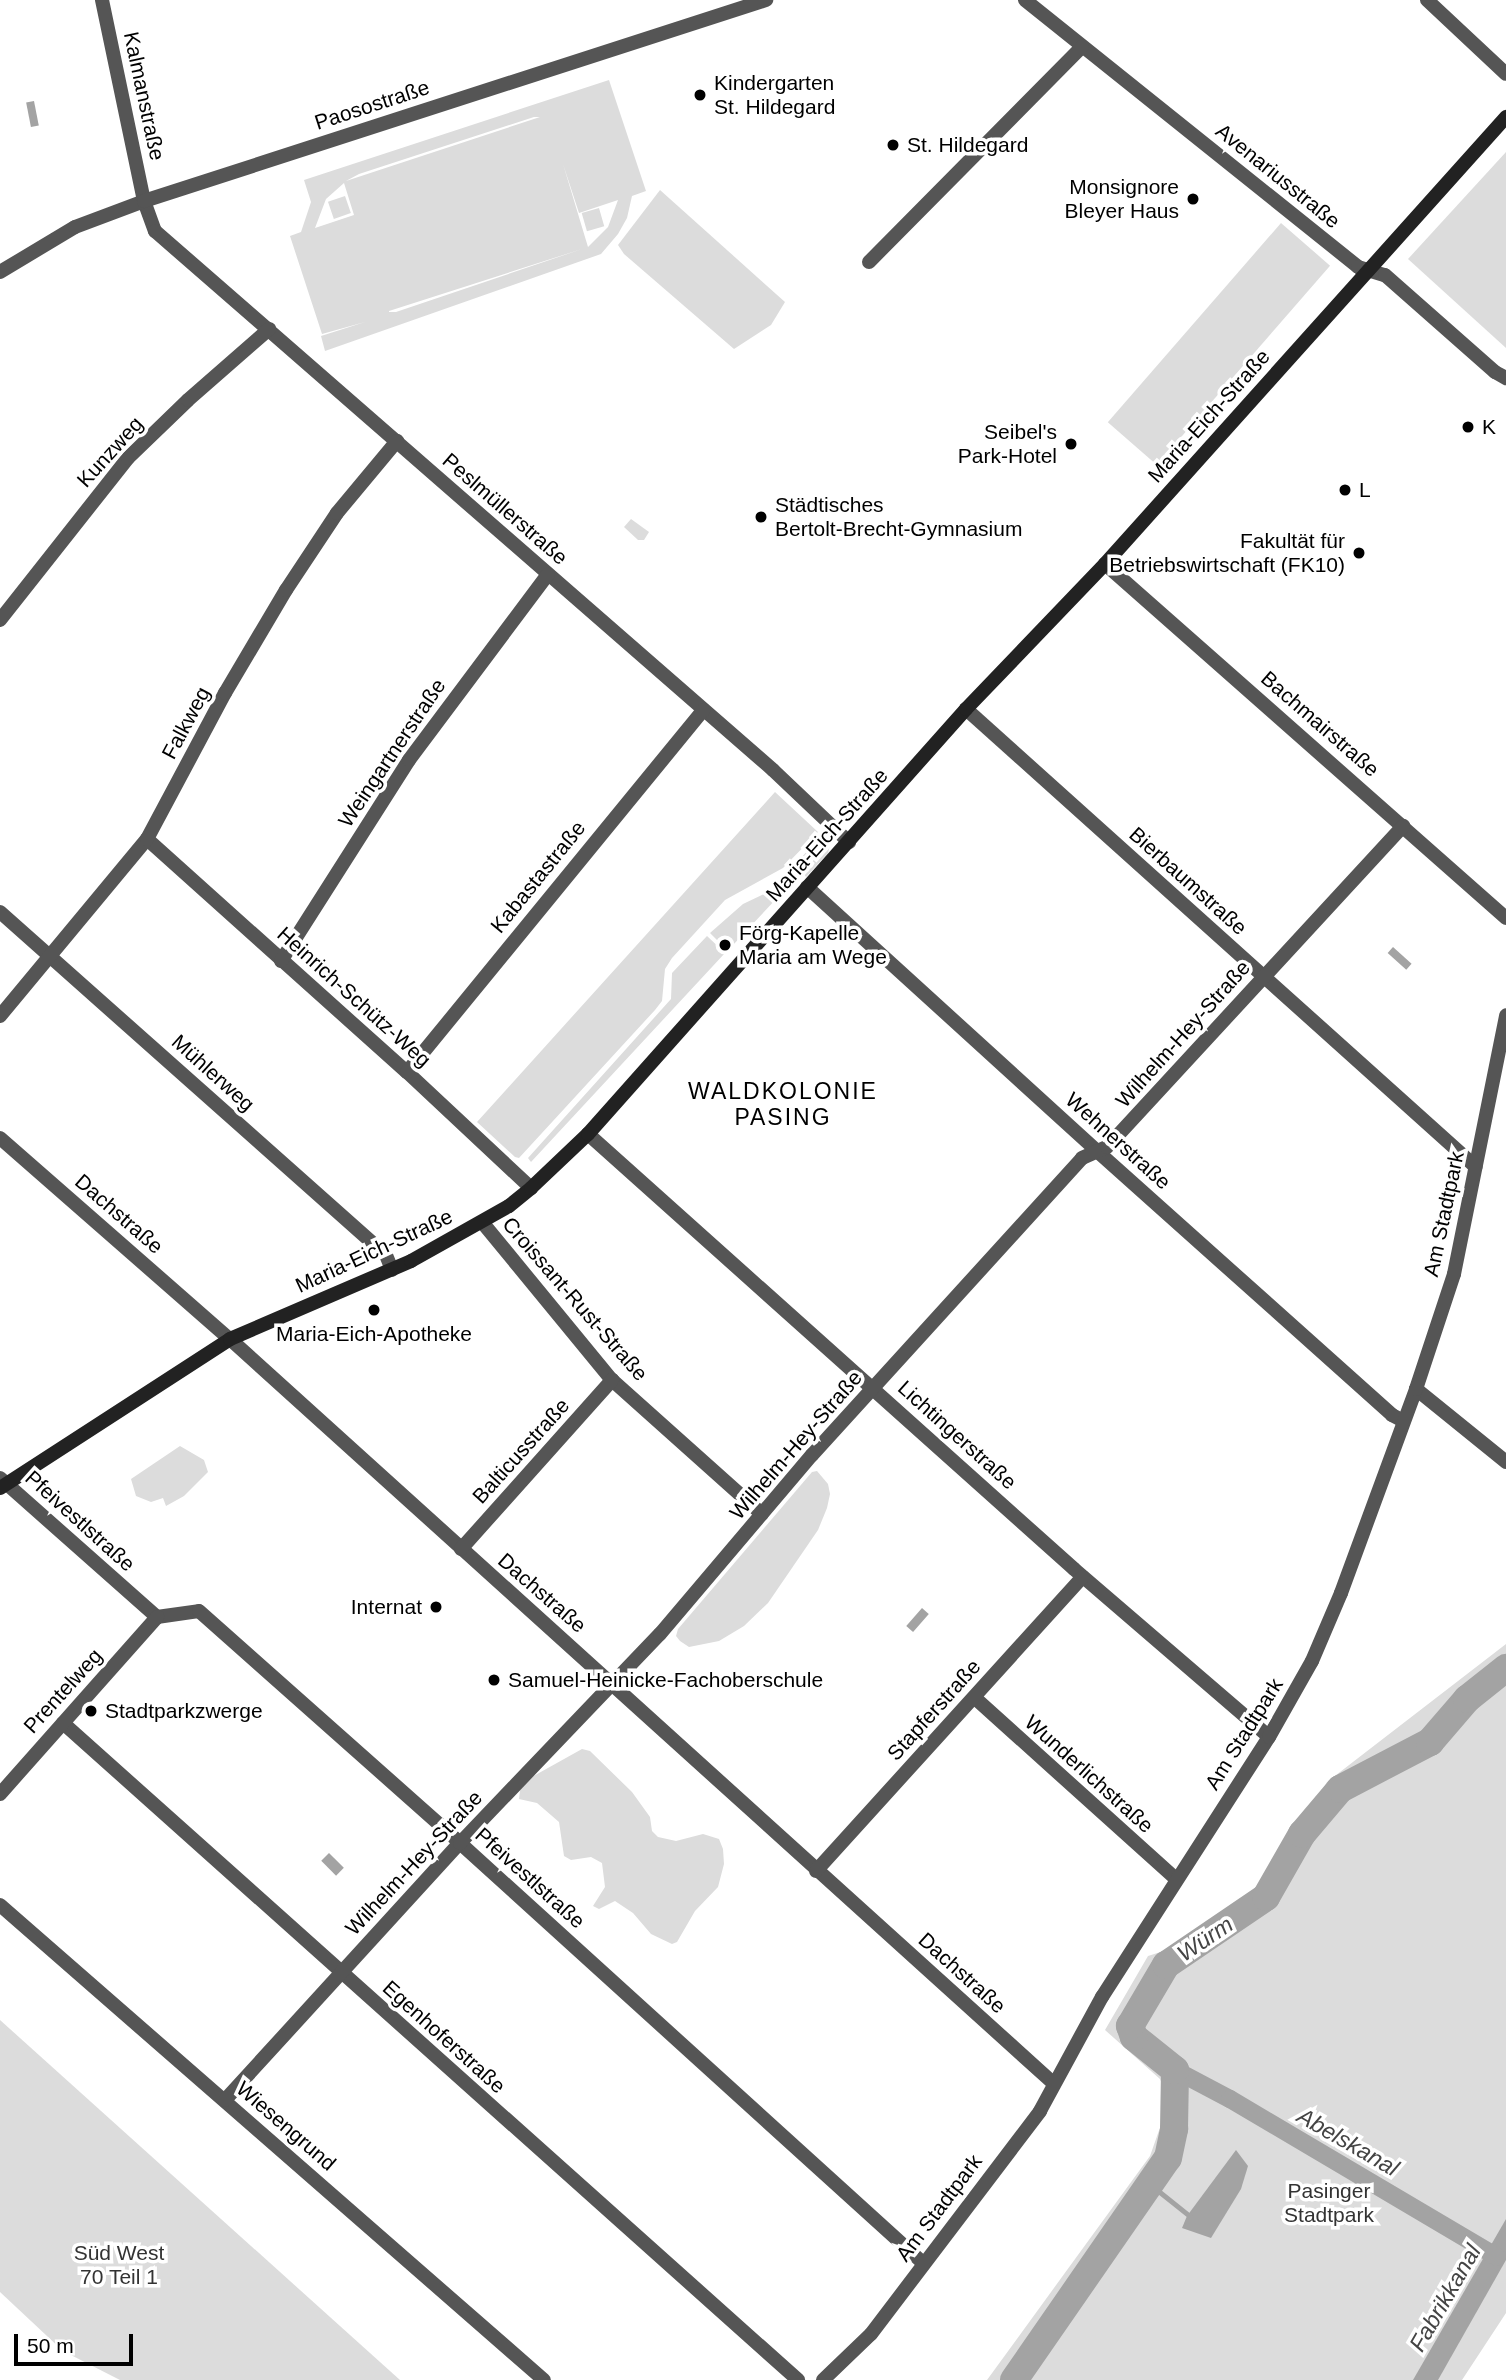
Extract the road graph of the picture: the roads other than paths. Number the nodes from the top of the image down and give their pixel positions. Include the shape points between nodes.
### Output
1 (102, 0) edge
2 (766, 0) edge
3 (1025, 0) edge
4 (1427, 0) edge
5 (1082, 47) junction
6 (1506, 74) edge
7 (1506, 117) edge
8 (144, 201) junction
9 (869, 262) dead end
10 (1368, 271) junction
11 (0, 272) edge
12 (269, 329) junction
13 (1506, 377) edge
14 (397, 441) junction
15 (1105, 564) junction
16 (548, 574) junction
17 (0, 620) edge
18 (966, 709) junction
19 (703, 710) junction
20 (1403, 826) junction
21 (147, 839) junction
22 (849, 842) junction
23 (807, 887) junction
24 (0, 912) edge
25 (1506, 918) edge
26 (50, 957) junction
27 (281, 961) junction
28 (1263, 977) junction
29 (1506, 1015) edge
30 (0, 1016) edge
31 (407, 1072) junction
32 (588, 1134) junction
33 (0, 1138) edge
34 (1097, 1151) junction
35 (1476, 1167) junction
36 (531, 1188) junction
37 (482, 1222) junction
38 (392, 1270) junction
39 (230, 1339) junction
40 (612, 1380) junction
41 (873, 1388) junction
42 (1416, 1389) junction
43 (1404, 1421) junction
44 (1506, 1462) edge
45 (2, 1483) edge
46 (762, 1514) junction
47 (461, 1549) junction
48 (1083, 1577) junction
49 (157, 1617) junction
50 (613, 1684) junction
51 (975, 1698) junction
52 (63, 1723) junction
53 (1269, 1737) junction
54 (0, 1794) edge
55 (460, 1843) junction
56 (816, 1871) junction
57 (1176, 1879) junction
58 (0, 1905) edge
59 (341, 1973) junction
60 (1053, 2083) junction
61 (225, 2100) junction
62 (923, 2263) junction
63 (544, 2380) edge
64 (799, 2380) edge
65 (823, 2380) edge

1 - 8 street, Kalmanstraße
2 - 8 street, Paosostraße
3 - 5 street, Avenariusstraße
4 - 6 street
5 - 9 street
5 - 10 street, Avenariusstraße
7 - 10 street, Maria-Eich-Straße
8 - 11 street, Paosostraße via 75,227
8 - 12 street, Peslmüllerstraße via 155,231
10 - 13 street, Avenariusstraße via 1385,275
10 - 15 street, Maria-Eich-Straße
12 - 14 street, Peslmüllerstraße
12 - 17 street, Kunzweg via 128,458
14 - 16 street, Peslmüllerstraße
14 - 21 street, Falkweg via 337,513 286,590
15 - 18 street, Maria-Eich-Straße
15 - 20 street, Bachmairstraße
16 - 19 street, Peslmüllerstraße
16 - 27 street, Weingartnerstraße via 409,760
18 - 22 street, Maria-Eich-Straße
18 - 28 street, Bierbaumstraße
19 - 22 street, Peslmüllerstraße
19 - 31 street, Kabastastraße
20 - 25 street, Bachmairstraße
20 - 28 street, Wilhelm-Hey-Straße
21 - 26 street, Falkweg
21 - 27 street, Heinrich-Schütz-Weg
22 - 23 street, Maria-Eich-Straße
23 - 32 street, Maria-Eich-Straße
23 - 34 street, Wehnerstraße
24 - 26 street, Mühlerweg
26 - 30 street, Falkweg
26 - 38 street, Mühlerweg via 386,1255
27 - 31 street, Heinrich-Schütz-Weg
28 - 34 street, Wilhelm-Hey-Straße via 1107,1147
28 - 35 street, Bierbaumstraße
29 - 35 street, Am Stadtpark
31 - 36 street, Heinrich-Schütz-Weg
32 - 36 street, Maria-Eich-Straße
32 - 41 street, Lichtingerstraße
33 - 39 street, Dachstraße
34 - 41 street, Wilhelm-Hey-Straße via 1082,1157
34 - 43 street, Wehnerstraße
35 - 42 street, Am Stadtpark via 1454,1273
36 - 37 street, Maria-Eich-Straße
37 - 38 street, Maria-Eich-Straße
37 - 40 street, Croissant-Rust-Straße
38 - 39 street, Maria-Eich-Straße
39 - 45 street, Maria-Eich-Straße
39 - 47 street, Dachstraße
40 - 46 street, Croissant-Rust-Straße
40 - 47 street, Balticusstraße
41 - 46 street, Wilhelm-Hey-Straße
41 - 48 street, Lichtingerstraße
42 - 43 street, Am Stadtpark
42 - 44 street
43 - 53 street, Am Stadtpark via 1317,1650
45 - 49 street, Pfeivestlstraße
46 - 50 street, Wilhelm-Hey-Straße
47 - 50 street, Dachstraße
48 - 51 street, Stapferstraße
48 - 53 street, Lichtingerstraße
49 - 52 street, Prentelweg
49 - 55 street, Pfeivestlstraße via 199,1611
50 - 55 street, Wilhelm-Hey-Straße
50 - 56 street, Dachstraße
51 - 56 street, Stapferstraße
51 - 57 street, Wunderlichstraße
52 - 54 street, Prentelweg
52 - 59 street, Egenhoferstraße
53 - 57 street, Am Stadtpark
55 - 59 street, Wilhelm-Hey-Straße
55 - 62 street, Pfeivestlstraße
56 - 60 street, Dachstraße
57 - 60 street, Am Stadtpark
58 - 61 street, Wiesengrund
59 - 61 street, Wilhelm-Hey-Straße
59 - 64 street, Egenhoferstraße
60 - 62 street, Am Stadtpark via 1040,2111
61 - 63 street, Wiesengrund
62 - 65 street, Am Stadtpark via 871,2334

